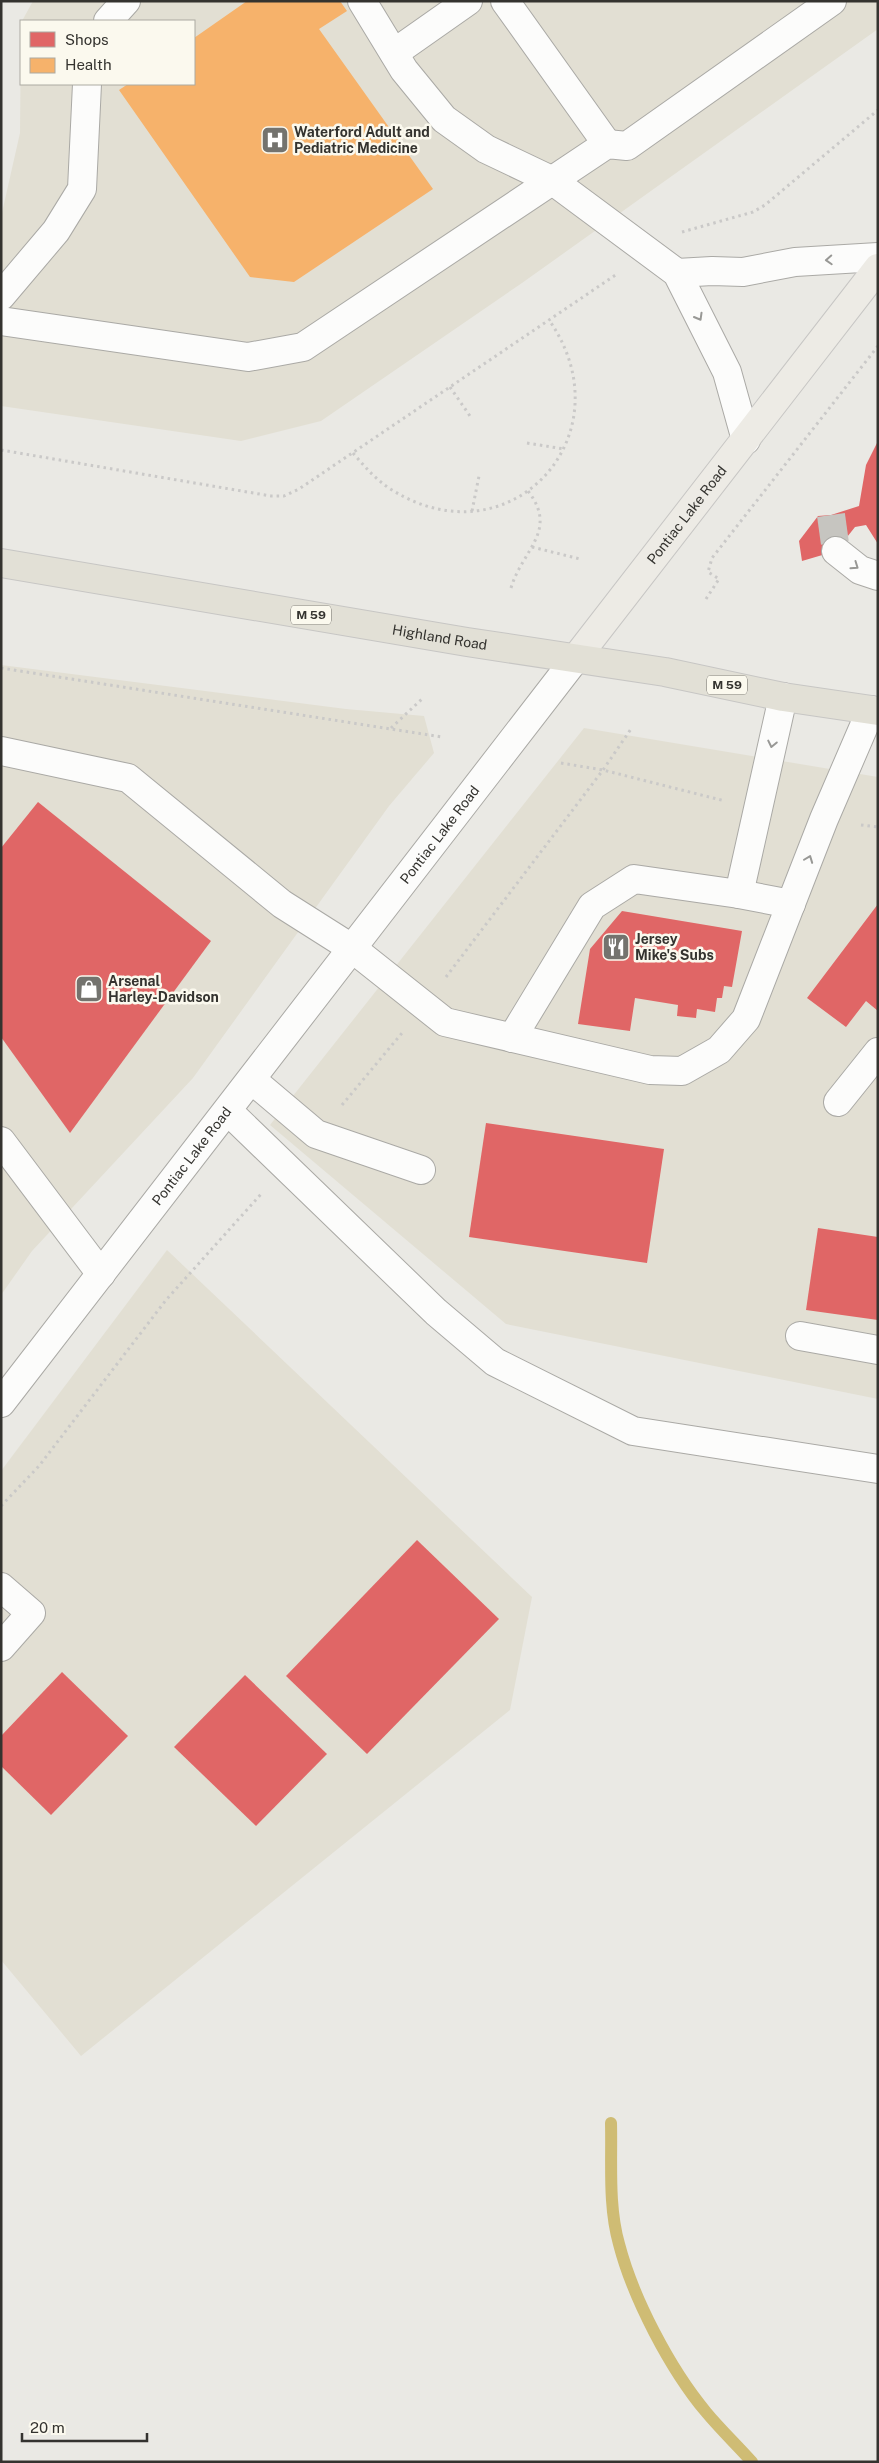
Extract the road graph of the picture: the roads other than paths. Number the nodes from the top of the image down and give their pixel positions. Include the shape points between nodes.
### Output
1 (126, 1) edge
2 (362, 1) edge
3 (468, 1) edge
4 (505, 1) edge
5 (832, 1) edge
6 (109, 20) edge
7 (394, 53) junction
8 (87, 85) edge
9 (607, 144) junction
10 (553, 181) junction
11 (878, 258) edge
12 (878, 268) edge
13 (677, 273) junction
14 (1, 296) edge
15 (1, 322) edge
16 (746, 440) junction
17 (836, 551) tunnel mouth
18 (1, 563) edge
19 (878, 576) edge
20 (576, 658) junction
21 (783, 697) junction
22 (874, 711) edge
23 (1, 751) edge
24 (739, 894) junction
25 (791, 904) junction
26 (353, 949) junction
27 (512, 1038) junction
28 (878, 1052) edge
29 (252, 1080) junction
30 (838, 1102) dead end
31 (228, 1111) junction
32 (1, 1141) edge
33 (421, 1170) dead end
34 (101, 1274) junction
35 (800, 1336) dead end
36 (878, 1350) edge
37 (4, 1395) edge
38 (878, 1469) edge
39 (1, 1587) edge
40 (1, 1647) edge

1 - 6 street
2 - 7 street
3 - 7 street
4 - 9 street
5 - 9 street via 627,146
7 - 10 street via 444,119 486,149
8 - 14 street via 82,189 56,231
9 - 10 street
10 - 13 street
10 - 15 street via 303,347 248,358
11 -> 13 street via 795,262 743,272
12 - 16 main road, Pontiac Lake Road
13 -> 16 street via 727,372
16 - 20 main road, Pontiac Lake Road
17 -> 19 street via 860,570
18 - 20 highway, Highland Road / M 59
20 - 21 highway, Highland Road / M 59 via 665,672
20 - 26 street, Pontiac Lake Road
21 - 22 highway, Highland Road / M 59
21 -> 24 street
25 -> 22 street
23 - 26 street via 128,778 282,904
24 - 25 street
24 - 27 street via 634,879 592,906
25 - 27 street via 746,1019 719,1050 682,1071 650,1070
26 - 27 street via 445,1022
26 - 29 street, Pontiac Lake Road
28 - 30 street
29 - 31 street, Pontiac Lake Road
29 - 33 street via 316,1134
31 - 34 street, Pontiac Lake Road
31 - 38 street via 436,1312 495,1362 633,1430
32 - 34 street
34 - 37 street, Pontiac Lake Road
35 - 36 street
39 - 40 street via 32,1613

